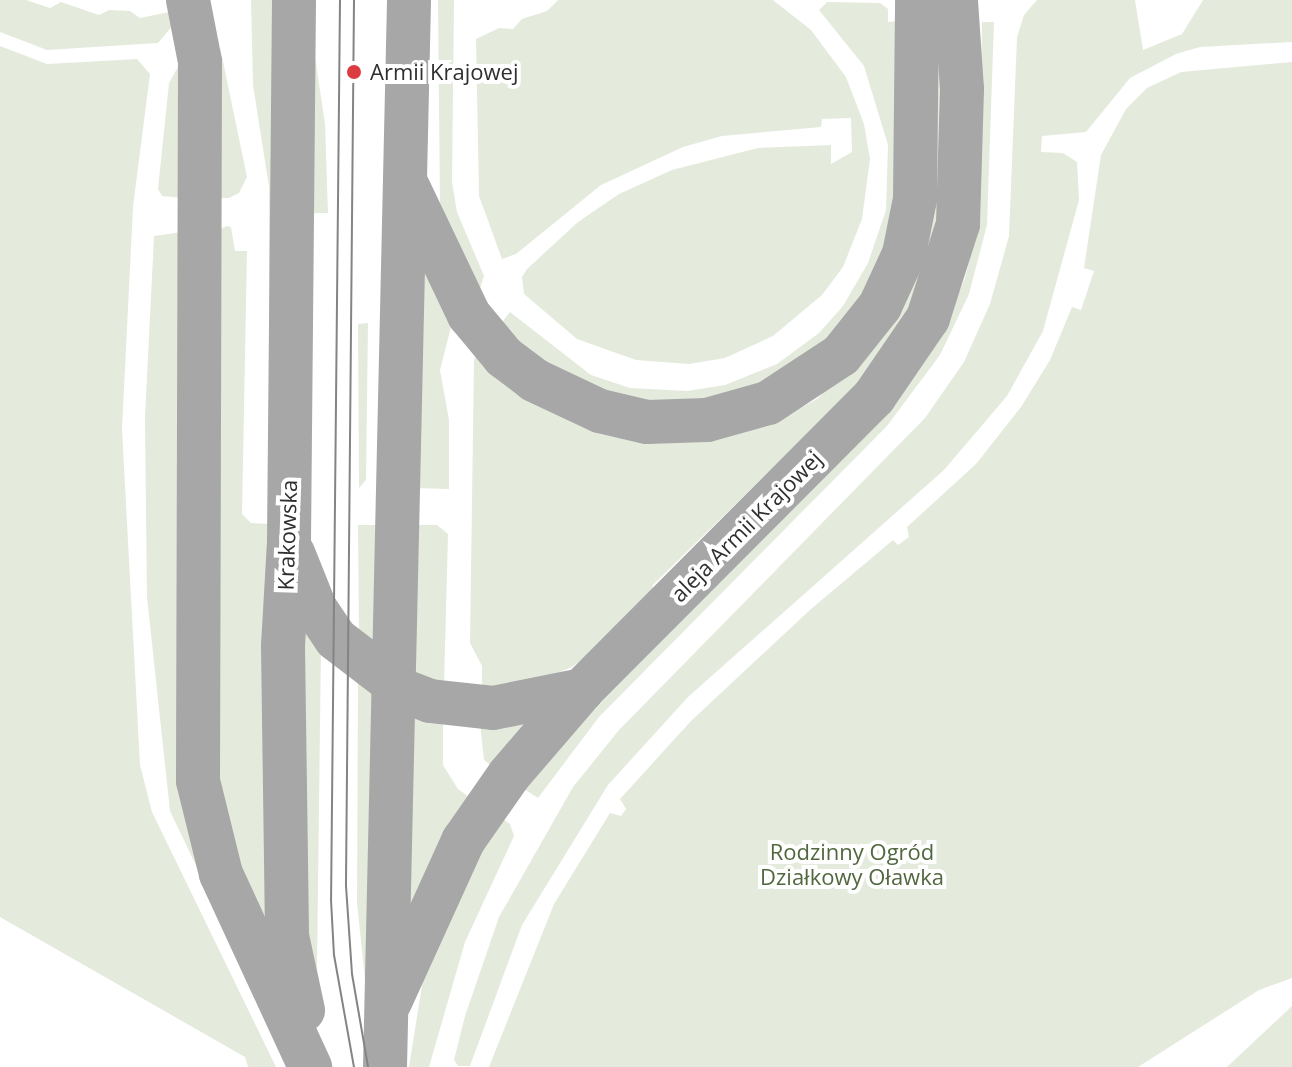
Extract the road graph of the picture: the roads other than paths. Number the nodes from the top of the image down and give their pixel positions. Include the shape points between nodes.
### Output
1 (188, 0) edge
2 (294, 0) edge
3 (409, 0) edge
4 (917, 0) edge
5 (956, 0) edge
6 (403, 174) junction
7 (289, 542) junction
8 (394, 686) junction
9 (582, 690) junction
10 (390, 1002) junction
11 (313, 1067) edge
12 (385, 1067) edge

1 - 11 main road via 200,62 198,781 221,874
2 - 7 main road, Krakowska
3 - 6 main road
4 - 6 main road via 915,199 893,283 861,334 820,374 768,403 733,415 678,422 618,417 534,380 504,357 469,315
5 - 9 main road, aleja Armii Krajowej via 962,89 958,224 928,318 874,397
6 - 8 main road
7 - 8 main road via 315,608 336,639
7 - 11 main road, Krakowska via 283,646 287,936
8 - 9 main road via 430,701 493,708
8 - 10 main road
9 - 10 main road, aleja Armii Krajowej via 472,826
10 - 12 main road

